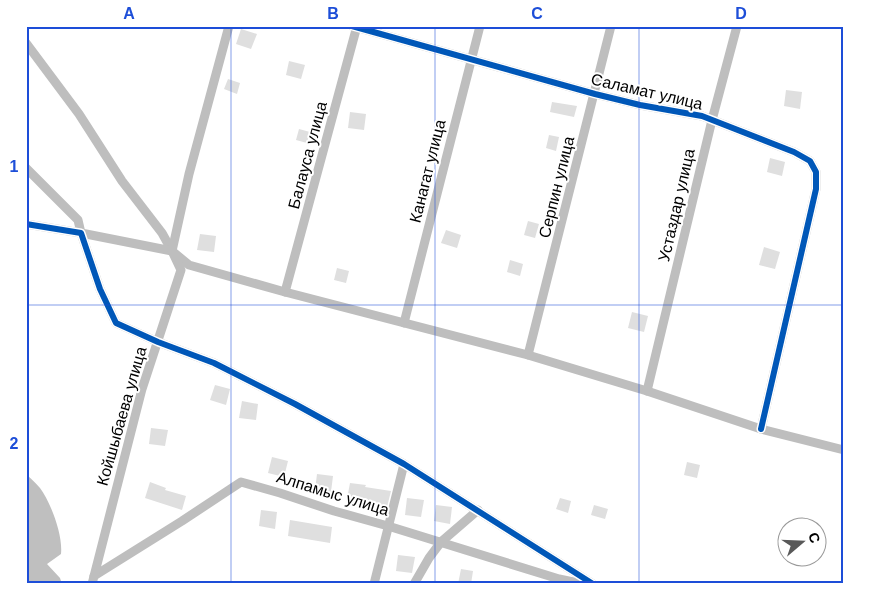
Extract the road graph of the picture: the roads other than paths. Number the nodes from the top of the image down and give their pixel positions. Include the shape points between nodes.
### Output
1 (229, 26) edge
2 (480, 26) edge
3 (611, 26) edge
4 (737, 26) edge
5 (355, 27) edge
6 (26, 44) edge
7 (471, 60) junction
8 (595, 94) junction
9 (712, 120) junction
10 (26, 168) edge
11 (26, 224) edge
12 (81, 233) junction
13 (172, 251) junction
14 (285, 292) junction
15 (404, 323) junction
16 (158, 342) junction
17 (528, 355) junction
18 (647, 391) junction
19 (761, 429) junction
20 (844, 450) edge
21 (404, 464) junction
22 (478, 510) junction
23 (388, 526) junction
24 (441, 542) junction
25 (93, 580) edge
26 (374, 584) edge
27 (414, 584) edge
28 (583, 584) edge
29 (593, 584) edge

1 - 13 street
2 - 7 street, Канагат улица
3 - 8 street, Серпин улица
4 - 9 street, Устаздар улица
5 - 7 street, Саламат улица
5 - 14 street, Балауса улица
6 - 13 street via 80,114
7 - 8 street, Саламат улица
7 - 15 street, Канагат улица
8 - 9 street, Саламат улица
8 - 17 street, Серпин улица
9 - 18 street, Устаздар улица
9 - 19 street, Саламат улица via 794,152 810,161 816,172 816,189
10 - 12 street via 78,220
11 - 12 street
12 - 13 street
12 - 16 street via 100,289 116,323
13 - 14 street via 189,265
13 - 16 street, Койшыбаева улица via 181,270
14 - 15 street
15 - 17 street
16 - 21 street via 214,362
16 - 25 street, Койшыбаева улица via 142,389
17 - 18 street
18 - 19 street
19 - 20 street
21 - 22 street
21 - 23 street
22 - 24 street
22 - 29 street
23 - 24 street, Алпамыс улица
23 - 25 street, Алпамыс улица via 242,482
23 - 26 street
24 - 27 street
24 - 28 street, Алпамыс улица

